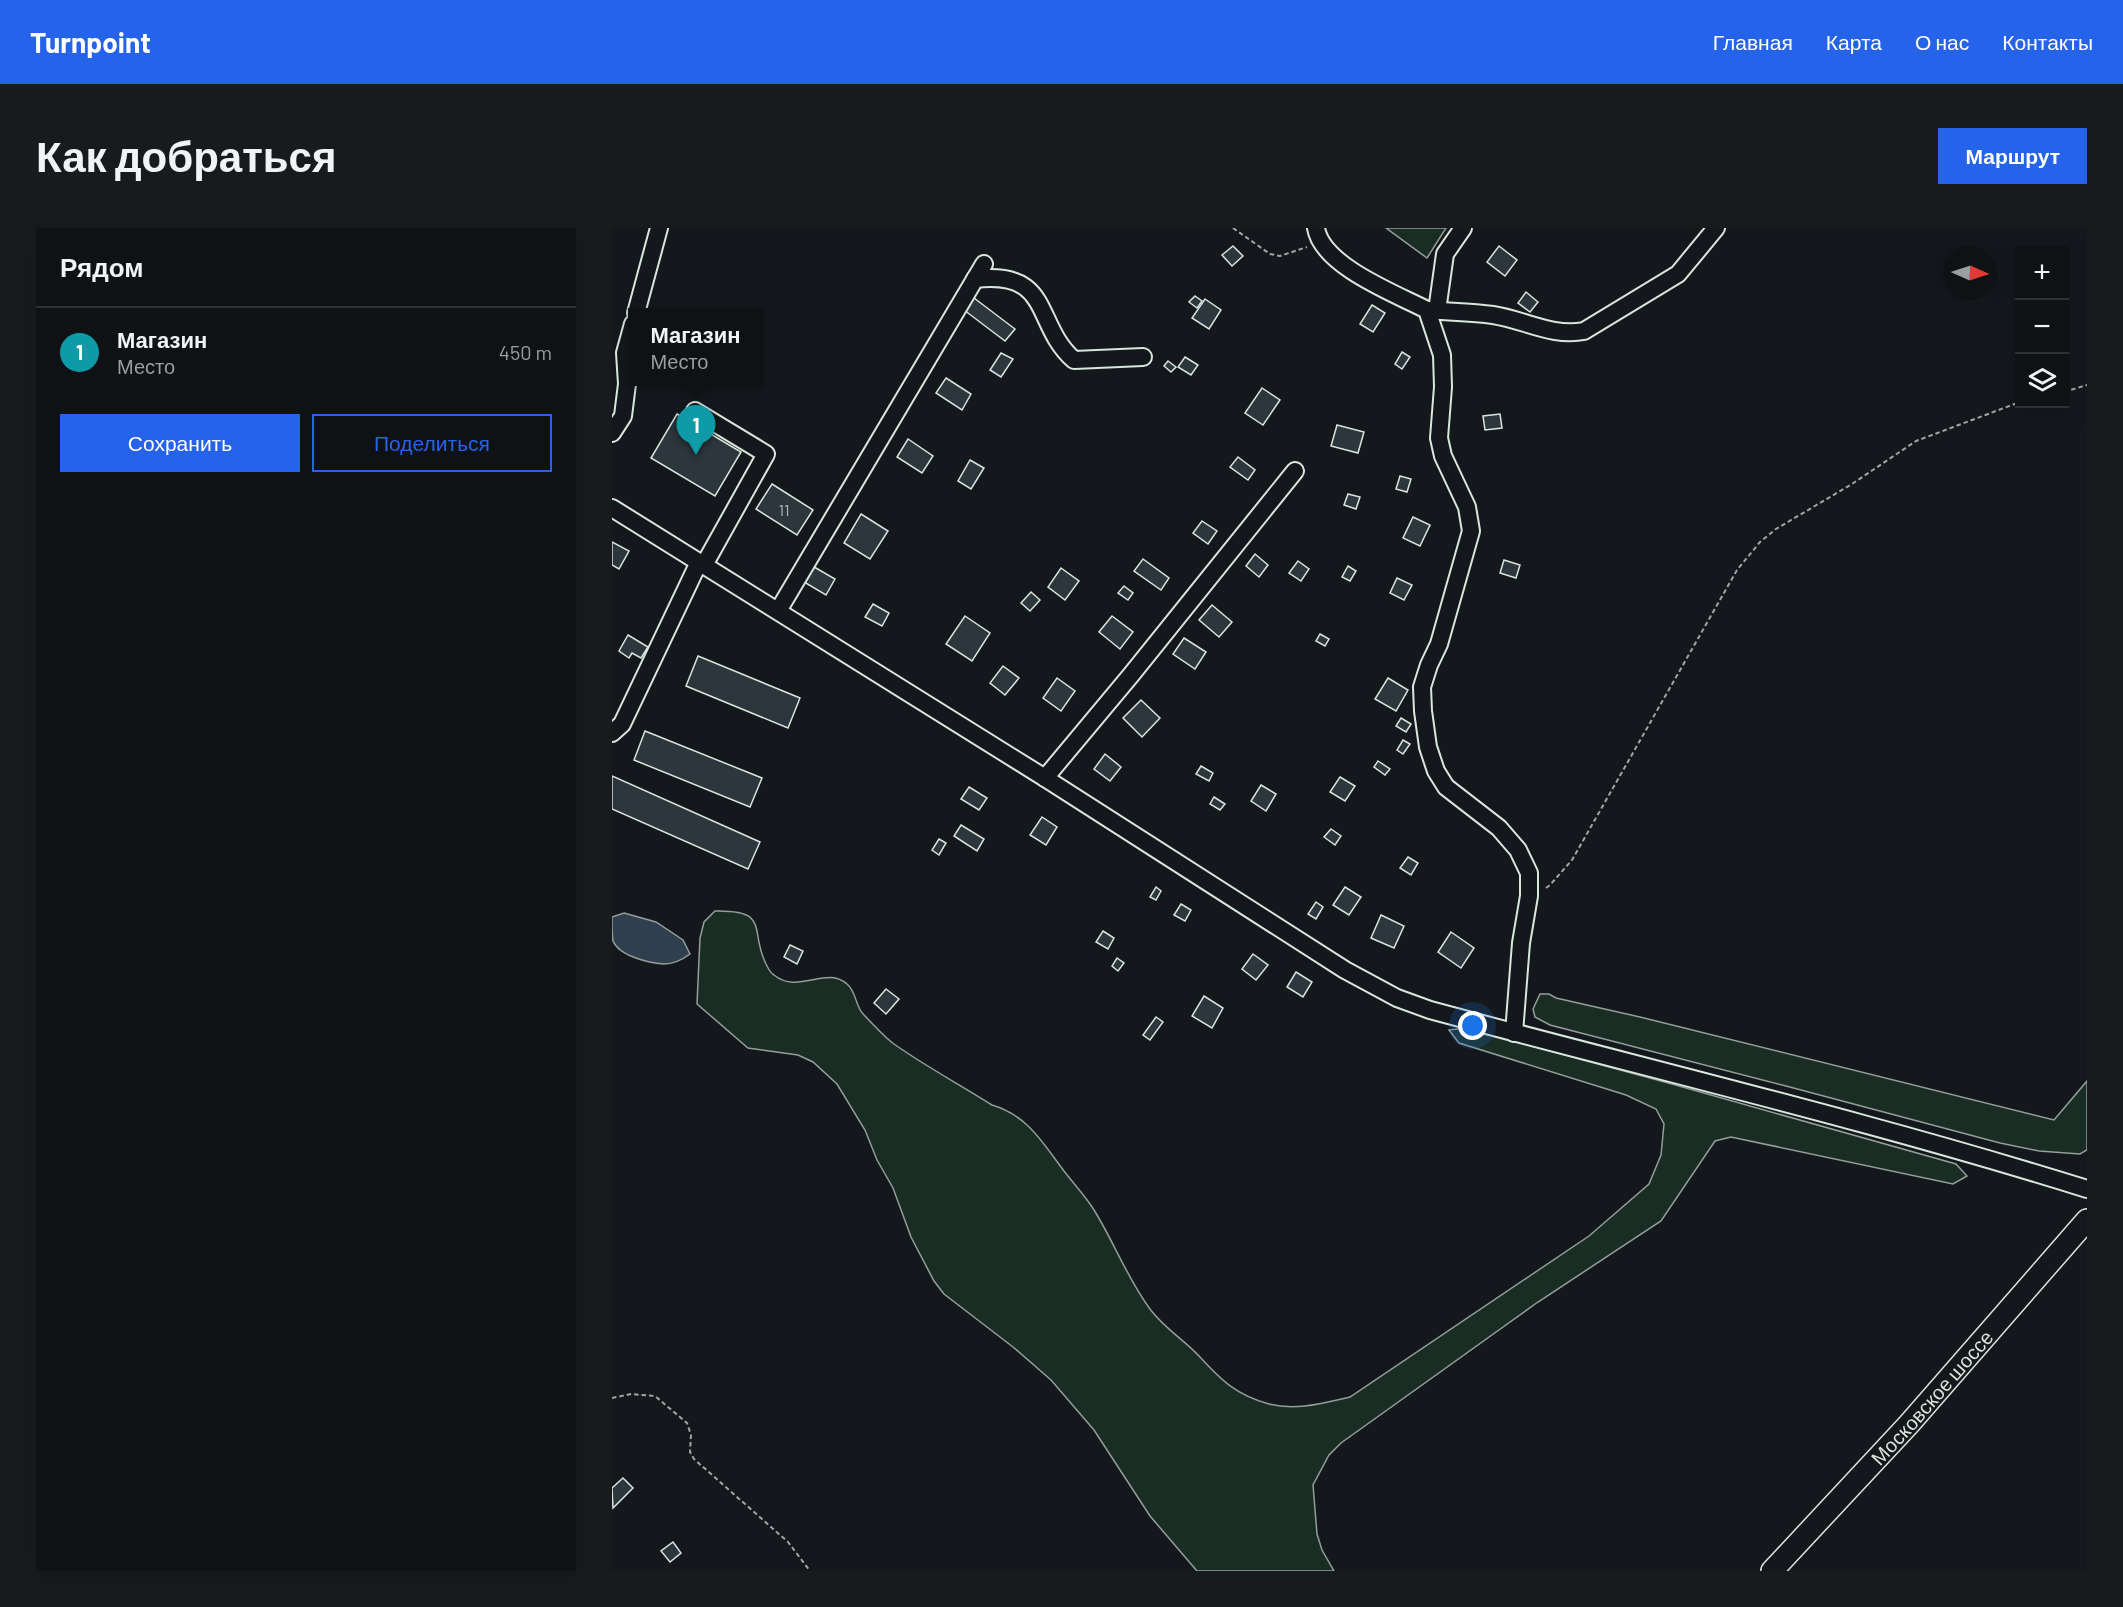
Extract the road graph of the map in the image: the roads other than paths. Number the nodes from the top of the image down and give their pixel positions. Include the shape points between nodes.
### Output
1 (659, 228) edge
2 (1463, 228) edge
3 (1716, 228) edge
4 (1317, 233) edge
5 (984, 264) dead end
6 (975, 279) junction
7 (637, 308) edge
8 (1432, 311) junction
9 (628, 342) edge
10 (1143, 357) dead end
11 (695, 411) dead end
12 (612, 433) edge
13 (1295, 471) dead end
14 (612, 508) edge
15 (701, 564) junction
16 (778, 611) junction
17 (612, 733) edge
18 (1045, 778) junction
19 (1514, 1034) junction
20 (2087, 1189) edge
21 (2087, 1220) edge
22 (1772, 1571) edge

1 - 7 street
2 - 8 street via 1445,254
3 - 8 street via 1678,274 1584,331 1569,334 1493,315
4 - 8 street via 1356,274
5 - 6 street
6 - 10 street via 995,277 1012,281 1034,293 1052,334 1074,360
6 - 16 street
8 - 19 street via 1433,330 1442,355 1439,438 1443,456 1467,507 1471,531 1422,687 1423,711 1428,747 1446,787 1499,828 1518,850 1529,873
9 - 12 street via 623,416
11 - 15 street via 766,454
13 - 18 street
14 - 15 street
15 - 16 street
15 - 17 street via 622,724
16 - 18 street
18 - 19 street via 1372,986 1430,1010
19 - 20 street via 1812,1109
21 - 22 main road, Московское шоссе via 1909,1424

